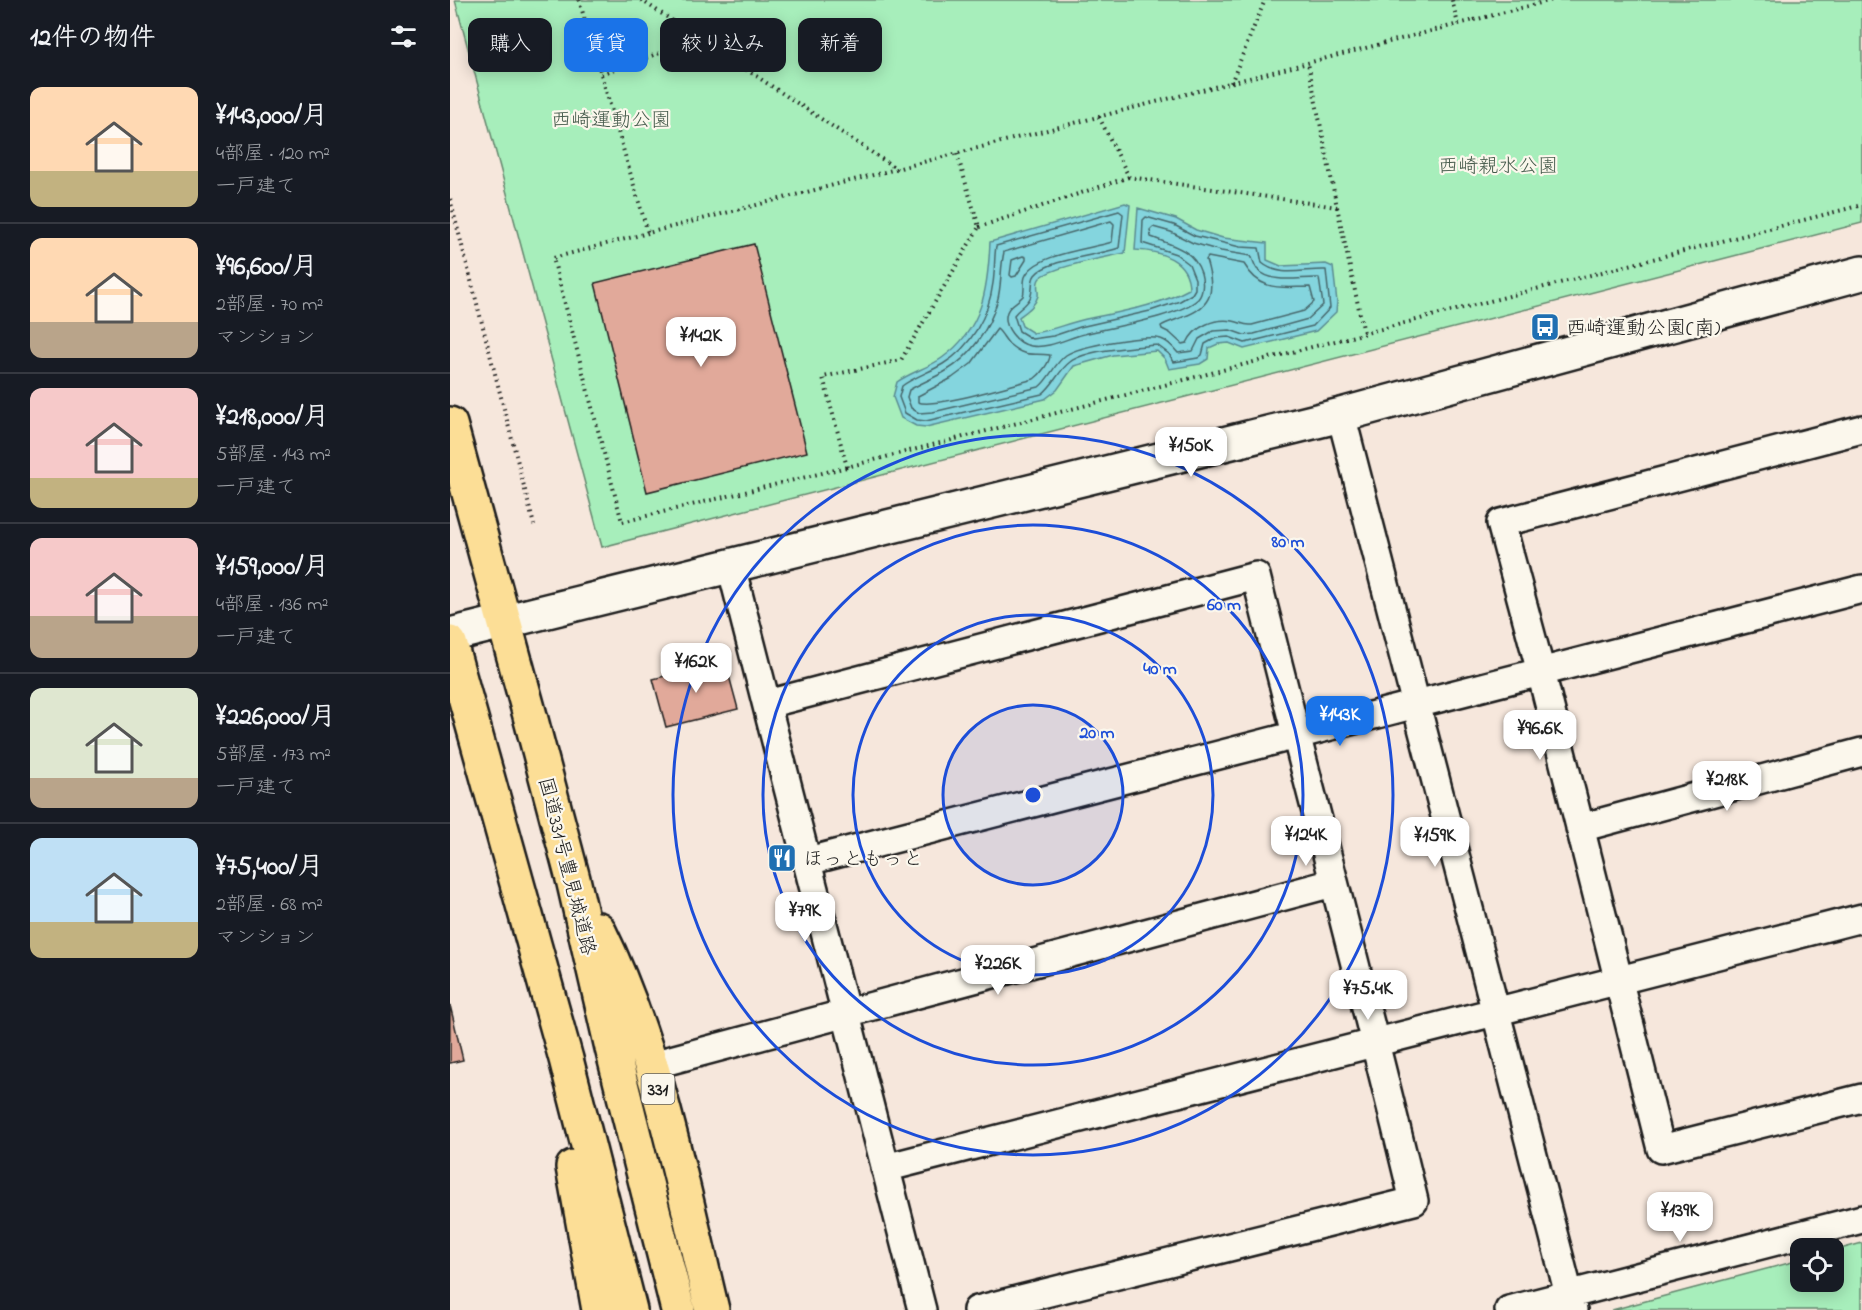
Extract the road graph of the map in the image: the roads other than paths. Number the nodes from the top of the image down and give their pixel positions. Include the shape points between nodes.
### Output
1 (1862, 273) edge
2 (1341, 415) junction
3 (450, 424) edge
4 (1862, 429) edge
5 (731, 566) junction
6 (1862, 589) edge
7 (504, 621) junction
8 (450, 635) edge
9 (450, 643) edge
10 (1541, 672) junction
11 (767, 704) junction
12 (1415, 704) junction
13 (1295, 735) junction
14 (1862, 752) edge
15 (1580, 828) junction
16 (808, 861) junction
17 (573, 879) junction
18 (1333, 883) junction
19 (1862, 918) edge
20 (1618, 980) junction
21 (1495, 1012) junction
22 (846, 1013) junction
23 (1376, 1043) junction
24 (562, 1044) junction
25 (652, 1065) junction
26 (1862, 1098) edge
27 (885, 1168) junction
28 (1862, 1219) edge
29 (1571, 1302) edge
30 (599, 1310) edge
31 (630, 1310) edge
32 (678, 1310) edge
33 (712, 1310) edge
34 (921, 1310) edge
35 (977, 1310) edge
36 (1509, 1310) edge

1 - 2 street
2 - 5 street
2 - 12 street
3 - 7 highway, 国道331号豊見城道路 / 331
4 - 10 street via 1501,523
5 - 7 street
5 - 11 street
6 - 10 street
7 - 8 street
7 - 17 highway, 国道331号豊見城道路 / 331
9 - 24 highway
10 - 12 street
10 - 15 street
11 - 13 street via 1256,576
11 - 16 street
12 - 13 street
12 - 21 street
13 - 16 street
13 - 18 street
14 - 15 street
15 - 20 street
16 - 22 street
17 - 25 highway, 331 via 619,971
17 - 32 highway, 国道331号豊見城道路 / 331
18 - 22 street
18 - 23 street
19 - 20 street
20 - 21 street
20 - 26 street via 1661,1149
21 - 23 street
21 - 29 street
22 - 25 street
22 - 27 street
23 - 27 street
23 - 35 street via 1413,1201
24 - 30 highway via 557,1075
24 - 31 highway
25 - 33 highway, 331
27 - 34 street
28 - 29 street
29 - 36 street

